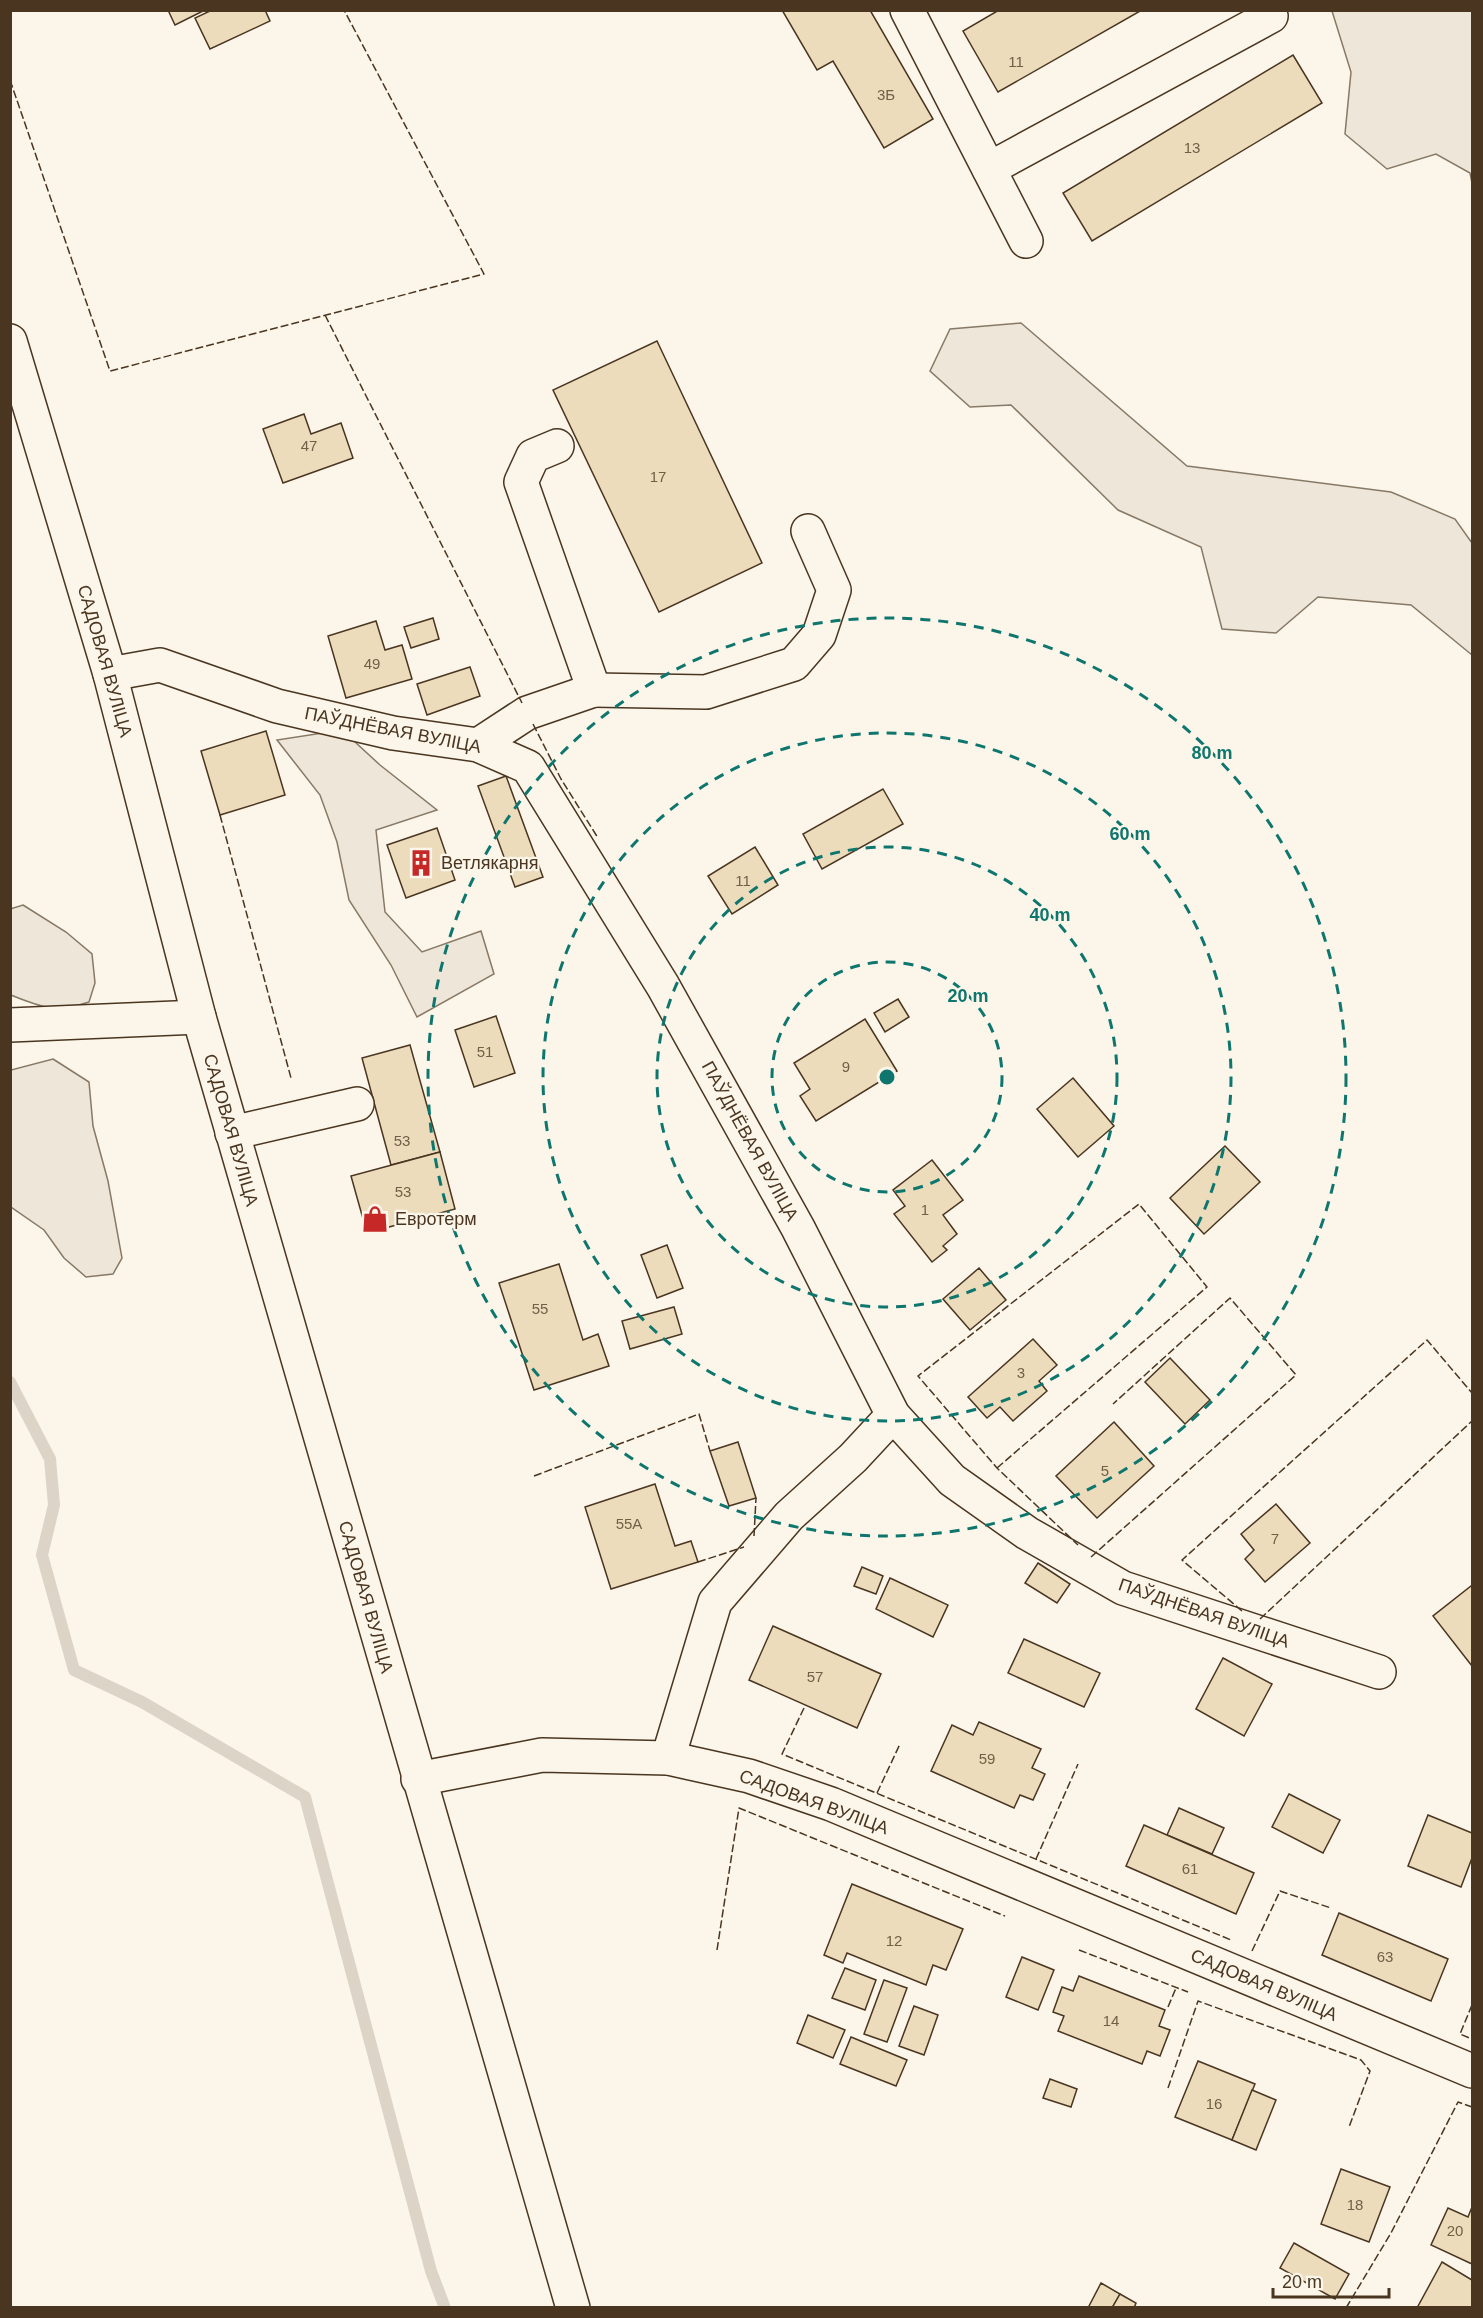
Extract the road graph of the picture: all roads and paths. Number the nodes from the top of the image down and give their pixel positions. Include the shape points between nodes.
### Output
1 (907, 11) edge
2 (1271, 16) dead end
3 (989, 169) junction
4 (1026, 240) dead end
5 (10, 341) edge
6 (558, 446) dead end
7 (808, 531) dead end
8 (110, 674) junction
9 (594, 690) junction
10 (478, 745) junction
11 (199, 1017) junction
12 (10, 1025) edge
13 (357, 1104) dead end
14 (232, 1133) junction
15 (893, 1416) junction
16 (1379, 1672) dead end
17 (668, 1758) junction
18 (418, 1779) junction
19 (1473, 2071) edge
20 (573, 2307) edge

1 - 3 street
2 - 3 street
3 - 4 street
5 - 8 street, САДОВАЯ ВУЛІЦА
6 - 9 street via 533,456 521,482
7 - 9 street via 834,590 819,635 794,664 706,692
8 - 10 street, ПАЎДНЁВАЯ ВУЛІЦА via 160,665 277,706 393,734
8 - 11 street, САДОВАЯ ВУЛІЦА
9 - 10 street via 527,713
10 - 15 street, ПАЎДНЁВАЯ ВУЛІЦА via 528,767 561,819 663,986 781,1198
11 - 12 street
11 - 14 street, САДОВАЯ ВУЛІЦА
13 - 14 street
14 - 18 street, САДОВАЯ ВУЛІЦА
15 - 16 street, ПАЎДНЁВАЯ ВУЛІЦА via 952,1480 1027,1533 1123,1588
15 - 17 street via 854,1458 789,1515 715,1602
17 - 18 street, САДОВАЯ ВУЛІЦА via 542,1755
17 - 19 street, САДОВАЯ ВУЛІЦА via 749,1776 831,1804
18 - 20 street

